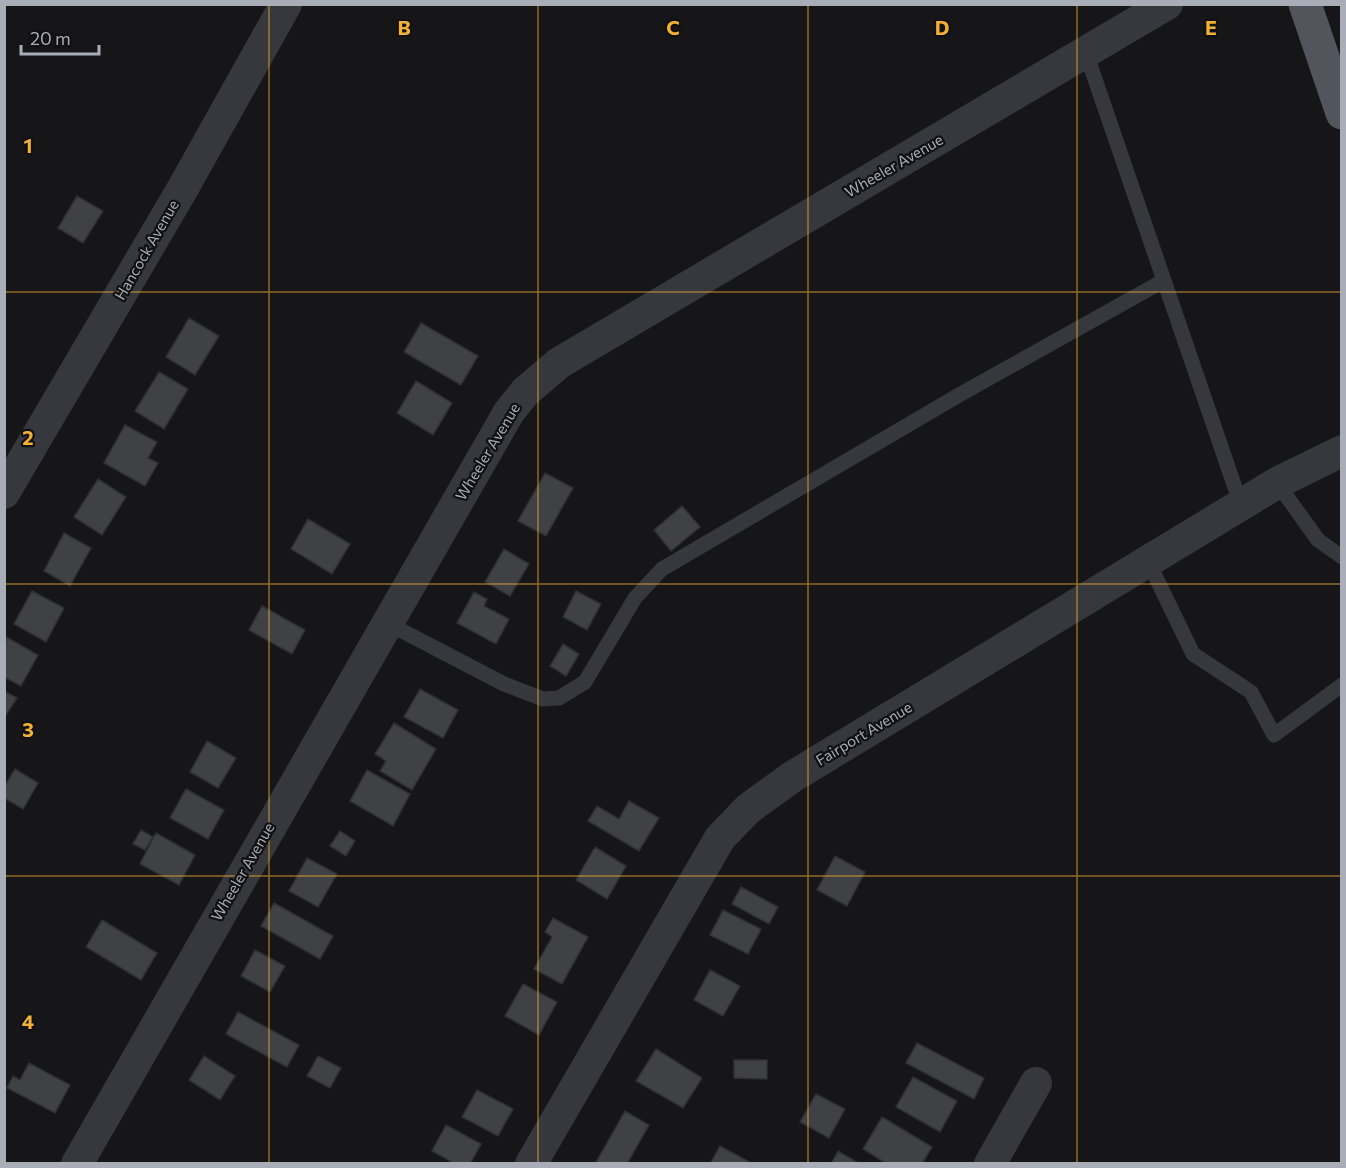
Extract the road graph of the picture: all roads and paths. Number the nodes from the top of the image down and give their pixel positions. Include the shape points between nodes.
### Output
1 (286, 4) edge
2 (1167, 4) edge
3 (1305, 4) edge
4 (1086, 53) junction
5 (1341, 113) edge
6 (1163, 281) junction
7 (1341, 451) edge
8 (1277, 483) junction
9 (4, 494) edge
10 (1241, 505) junction
11 (1341, 558) edge
12 (1148, 561) junction
13 (387, 623) junction
14 (1341, 685) edge
15 (1036, 1083) dead end
16 (76, 1164) edge
17 (531, 1164) edge
18 (990, 1164) edge

1 - 9 street, Hancock Avenue
2 - 4 street, Wheeler Avenue
3 - 5 main road
4 - 6 lane
4 - 13 street, Wheeler Avenue via 559,363 525,392 509,412
6 - 10 lane
6 - 13 lane via 662,569 635,598 585,682 559,698 543,699 504,684
7 - 8 street, Fairport Avenue
8 - 10 street, Fairport Avenue
8 - 11 lane via 1318,540
10 - 12 street, Fairport Avenue
12 - 14 lane via 1193,654 1251,692 1274,735
12 - 17 street, Fairport Avenue via 792,777 730,825
13 - 16 street, Wheeler Avenue
15 - 18 street

